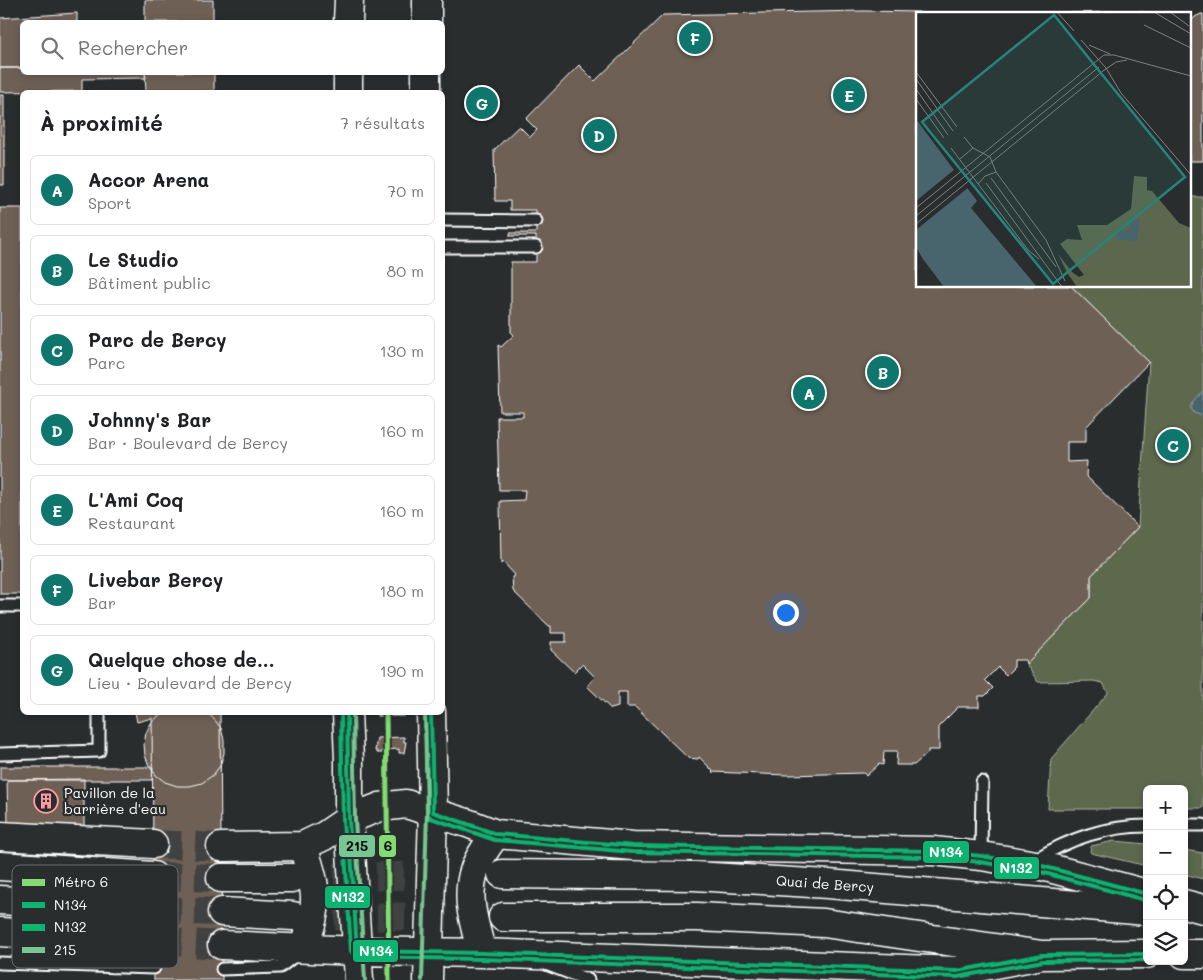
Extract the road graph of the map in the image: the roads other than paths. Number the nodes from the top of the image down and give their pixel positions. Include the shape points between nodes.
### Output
1 (349, 0) edge
2 (427, 0) edge
3 (348, 20) edge
4 (427, 20) edge
5 (348, 75) edge
6 (426, 75) edge
7 (348, 90) edge
8 (426, 90) edge
9 (445, 220) edge
10 (536, 221) dead end
11 (445, 246) edge
12 (536, 247) dead end
13 (0, 606) edge
14 (20, 606) edge
15 (99, 715) edge
16 (347, 715) edge
17 (431, 715) edge
18 (0, 754) edge
19 (982, 782) dead end
20 (433, 812) junction
21 (349, 819) junction
22 (1188, 825) edge
23 (1203, 825) edge
24 (1143, 826) edge
25 (496, 834) junction
26 (0, 836) edge
27 (153, 844) tunnel mouth
28 (303, 846) junction
29 (221, 847) tunnel mouth
30 (981, 856) junction
31 (1028, 864) junction
32 (502, 874) tunnel mouth
33 (221, 878) tunnel mouth
34 (292, 878) tunnel mouth
35 (1143, 893) edge
36 (1188, 905) edge
37 (1203, 909) edge
38 (1143, 911) edge
39 (222, 912) tunnel mouth
40 (1188, 914) edge
41 (292, 916) tunnel mouth
42 (1203, 916) edge
43 (503, 917) tunnel mouth
44 (303, 948) junction
45 (358, 950) junction
46 (428, 952) junction
47 (482, 952) junction
48 (1143, 954) edge
49 (1188, 954) edge
50 (1203, 954) edge
51 (526, 955) junction
52 (1042, 955) junction
53 (222, 957) tunnel mouth
54 (359, 980) edge
55 (428, 980) edge
56 (588, 980) edge

1 - 3 main road
2 - 4 main road
5 - 7 main road
6 - 8 main road
9 - 10 lane
11 - 12 lane
13 - 14 lane
15 - 18 lane via 98,751
16 - 21 main road
17 - 20 main road
19 - 30 lane
20 - 21 main road via 406,804 386,806
20 - 25 main road
20 - 46 main road
21 - 28 main road
21 - 45 main road
22 - 23 lane
24 - 31 lane via 1081,836
25 - 30 main road via 633,846 934,851
25 - 47 main road via 474,870 470,894
26 - 27 main road
28 - 29 main road
28 - 44 main road via 315,899 311,927
30 - 31 main road
31 - 35 main road
32 - 38 main road, Quai de Bercy via 694,876
33 - 34 main road
36 - 37 main road
39 - 41 main road
40 - 42 main road
43 - 52 main road via 697,917 824,923
44 - 45 main road
44 - 53 main road
45 - 46 main road
45 - 54 main road
46 - 47 main road
46 - 55 main road
47 - 51 main road
48 - 52 main road
49 - 50 main road
51 - 52 main road via 957,971
51 - 56 lane

